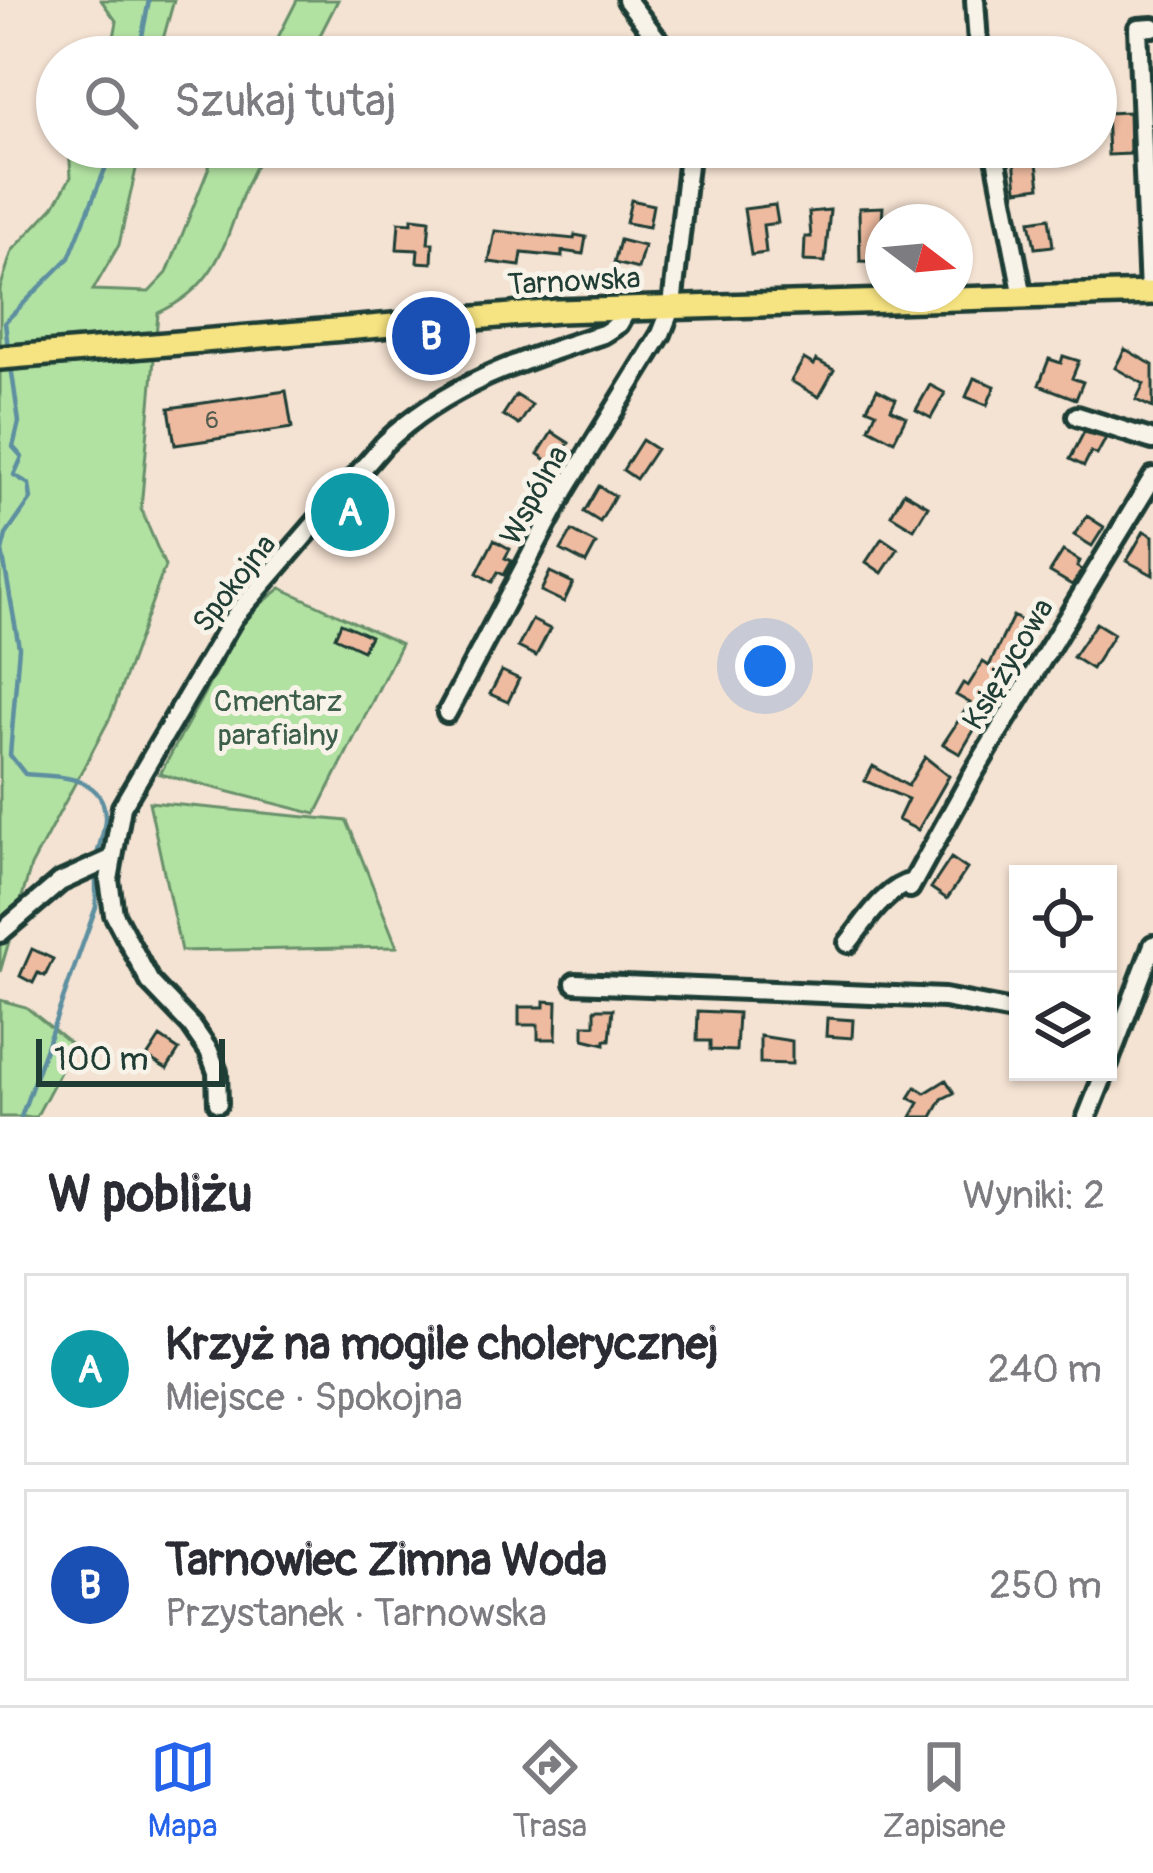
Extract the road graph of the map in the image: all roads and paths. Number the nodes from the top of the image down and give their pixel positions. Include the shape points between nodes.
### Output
1 (626, 0) edge
2 (975, 0) edge
3 (1145, 28) edge
4 (654, 36) edge
5 (978, 36) edge
6 (688, 168) edge
7 (998, 168) edge
8 (1151, 293) edge
9 (1023, 297) junction
10 (672, 307) junction
11 (628, 308) junction
12 (0, 358) edge
13 (1077, 416) dead end
14 (1153, 440) edge
15 (1153, 477) edge
16 (447, 713) dead end
17 (111, 859) junction
18 (0, 933) edge
19 (848, 944) dead end
20 (1153, 945) edge
21 (575, 983) dead end
22 (1009, 1010) edge
23 (1117, 1025) edge
24 (1101, 1081) edge
25 (218, 1103) dead end
26 (1087, 1117) edge

1 - 4 street
2 - 5 street
3 - 8 street
6 - 10 street
7 - 9 street
8 - 9 main road, Tarnowska
9 - 10 main road, Tarnowska
10 - 11 main road, Tarnowska
10 - 16 street, Wspólna
11 - 12 main road, Tarnowska
11 - 17 street, Spokojna via 603,334 490,373 403,425 234,617 122,807
13 - 14 street
15 - 19 street, Księżycowa via 912,885 902,884
17 - 18 street via 60,882
17 - 25 street, Spokojna via 110,896 122,934 208,1051
20 - 23 street
21 - 22 street via 944,998
24 - 26 street

